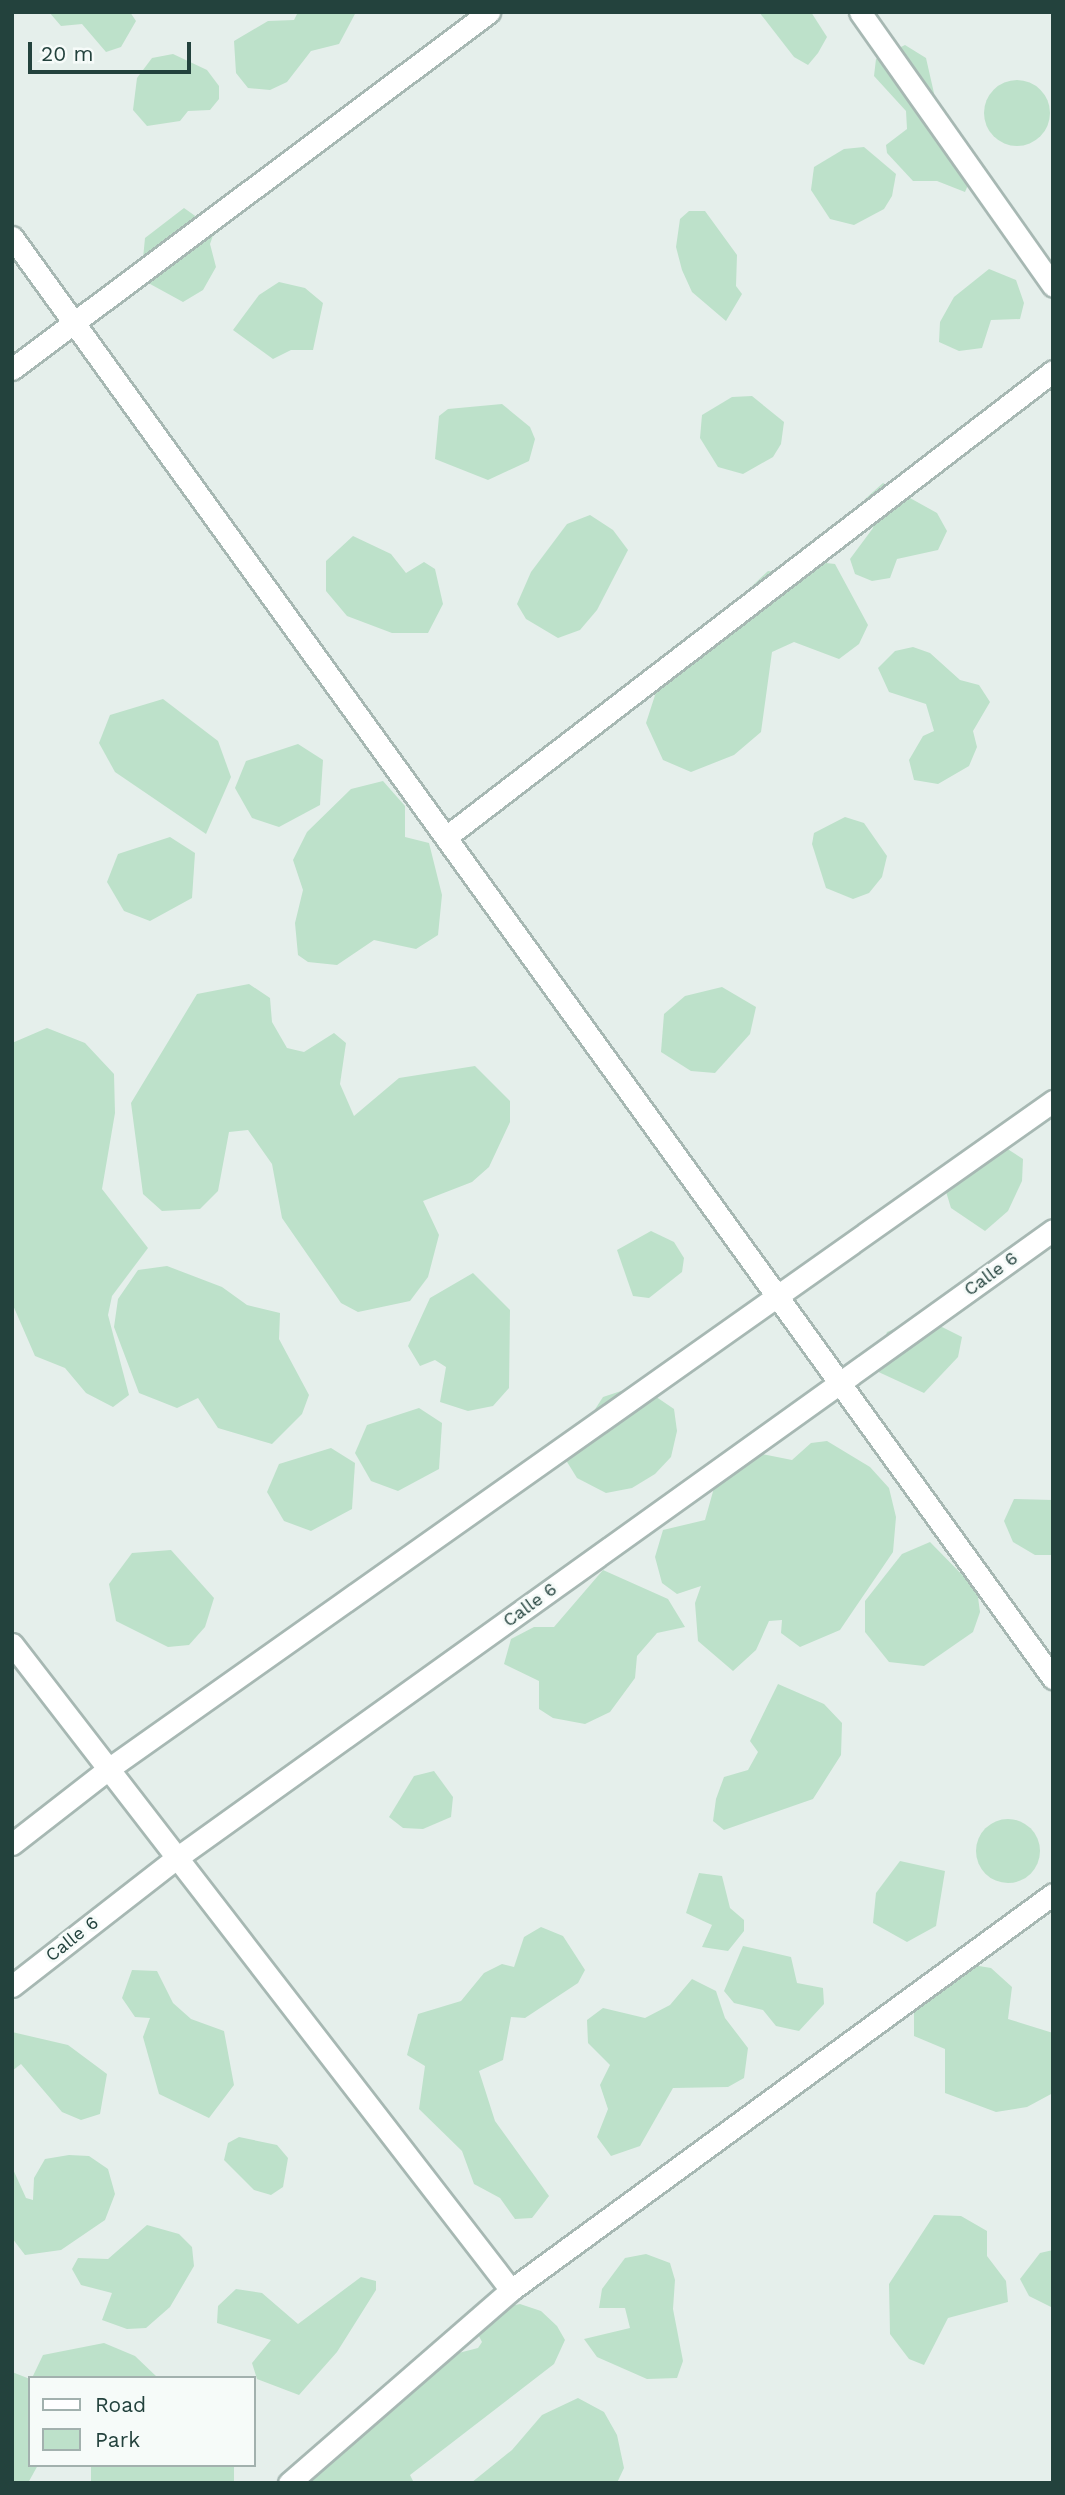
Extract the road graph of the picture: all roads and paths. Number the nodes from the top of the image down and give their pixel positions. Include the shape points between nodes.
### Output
1 (489, 12) edge
2 (860, 12) edge
3 (12, 237) edge
4 (1053, 286) edge
5 (75, 323) junction
6 (12, 369) edge
7 (1053, 370) edge
8 (446, 837) junction
9 (1053, 1101) edge
10 (1053, 1230) edge
11 (778, 1300) junction
12 (837, 1386) junction
13 (12, 1644) edge
14 (1053, 1678) edge
15 (111, 1767) junction
16 (12, 1844) edge
17 (178, 1857) junction
18 (1053, 1894) edge
19 (12, 1986) edge
20 (511, 2290) junction
21 (289, 2483) edge

1 - 5 street
2 - 4 street
3 - 5 street
5 - 6 street
5 - 8 street
7 - 8 street
8 - 11 street
9 - 11 street
10 - 12 street, Calle 6
11 - 12 street
11 - 15 street
12 - 14 street
12 - 17 street, Calle 6
13 - 15 street
15 - 16 street
15 - 17 street
17 - 19 street, Calle 6
17 - 20 street
18 - 20 street
20 - 21 street

